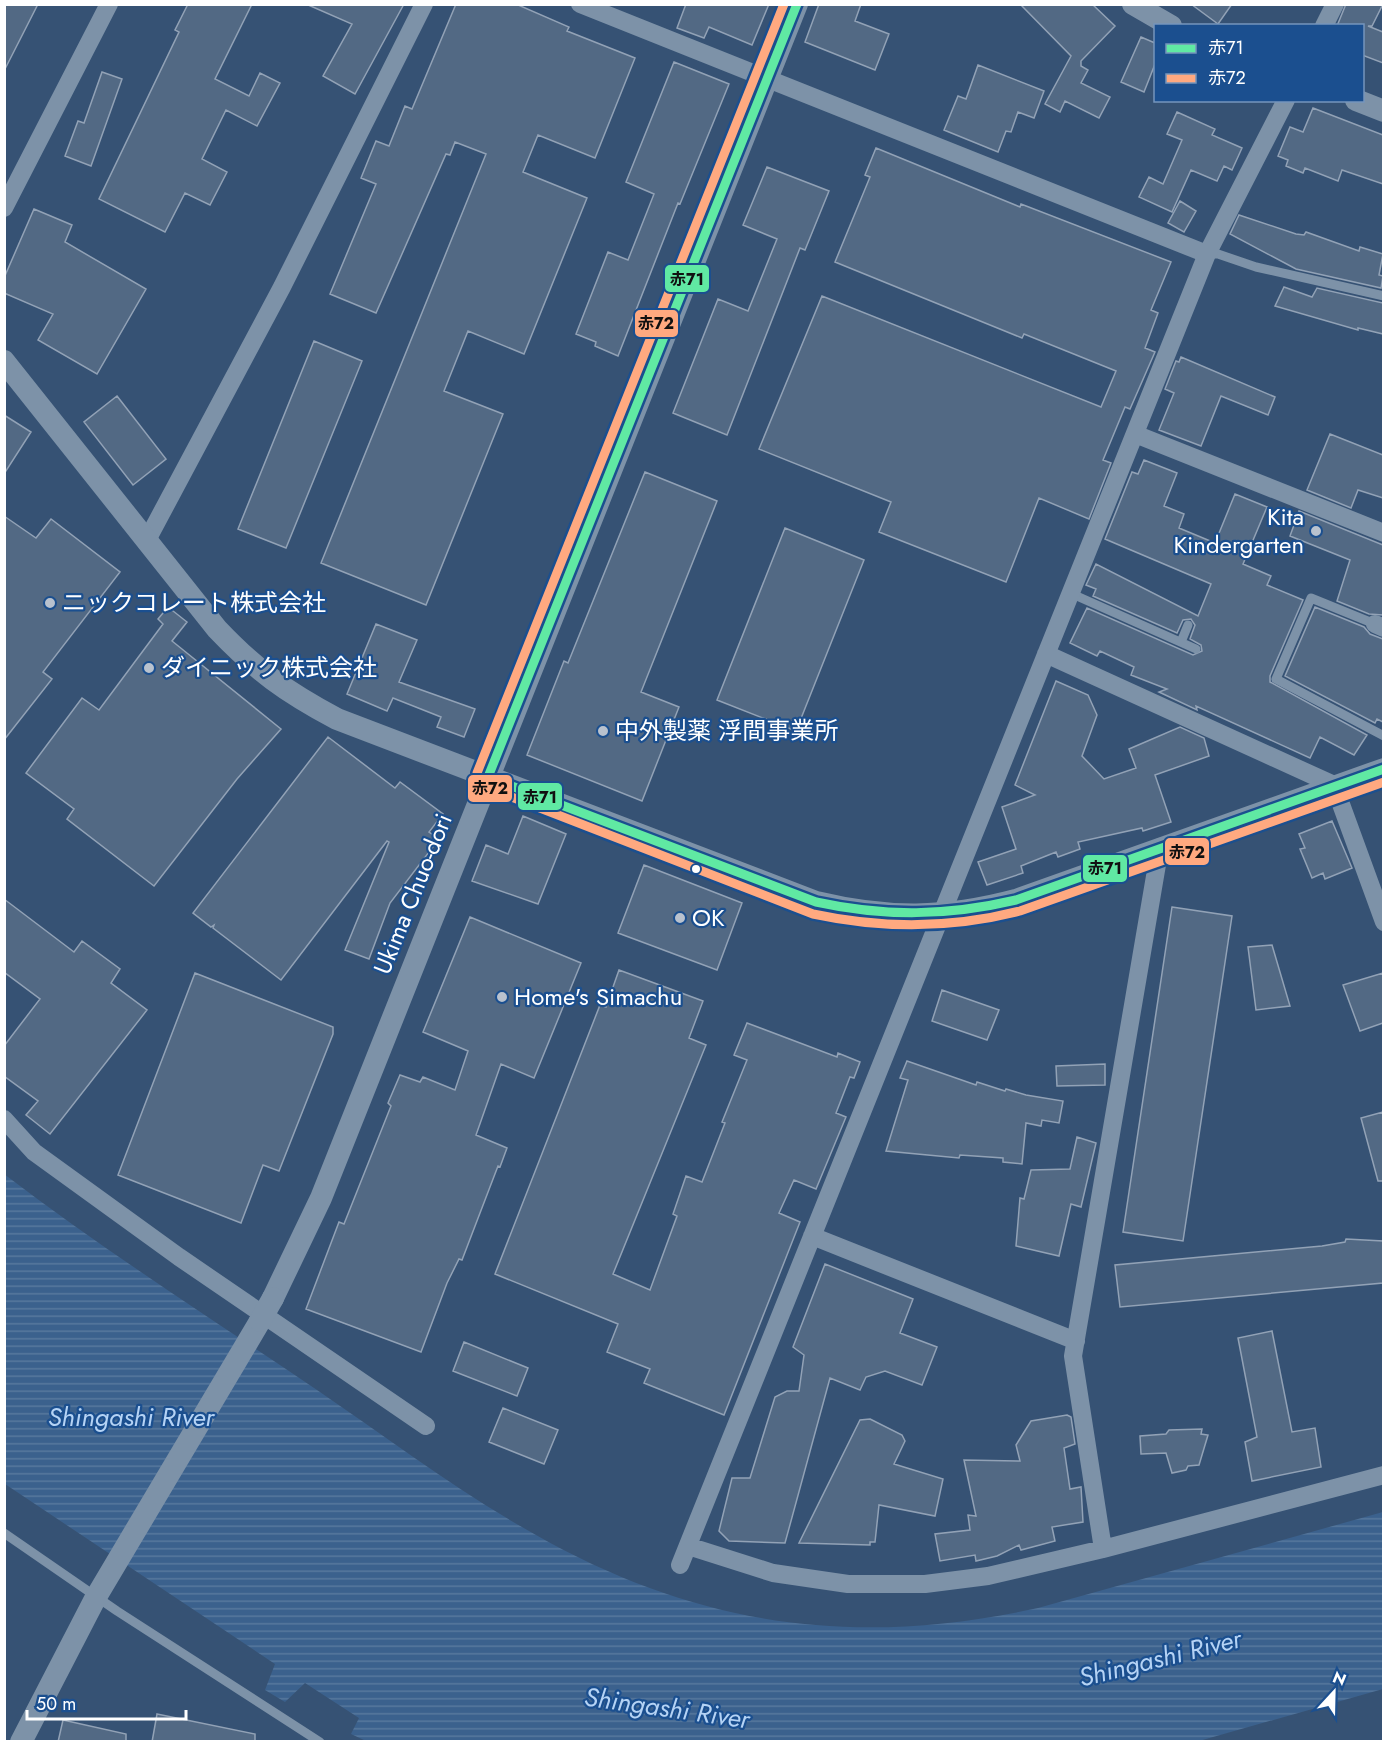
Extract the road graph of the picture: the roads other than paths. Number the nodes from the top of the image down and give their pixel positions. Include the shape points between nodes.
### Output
1 (424, 4) edge
2 (580, 4) edge
3 (797, 4) edge
4 (1133, 4) edge
5 (1335, 4) edge
6 (103, 6) edge
7 (1168, 24) edge
8 (1325, 24) edge
9 (767, 79) junction
10 (1285, 102) edge
11 (1361, 102) edge
12 (1383, 111) edge
13 (4, 208) edge
14 (1207, 254) junction
15 (1383, 296) edge
16 (4, 361) edge
17 (1135, 434) junction
18 (1383, 532) edge
19 (146, 542) junction
20 (1070, 593) junction
21 (1188, 625) dead end
22 (1379, 626) edge
23 (1180, 642) junction
24 (1196, 649) dead end
25 (1046, 654) junction
26 (1383, 736) edge
27 (1383, 769) edge
28 (488, 777) junction
29 (1334, 786) junction
30 (1160, 847) junction
31 (940, 915) junction
32 (1383, 922) edge
33 (4, 1119) edge
34 (812, 1236) junction
35 (1076, 1341) junction
36 (426, 1426) dead end
37 (1383, 1475) edge
38 (4, 1533) edge
39 (688, 1546) junction
40 (1103, 1549) junction
41 (680, 1565) dead end
42 (98, 1594) junction
43 (21, 1742) edge
44 (320, 1742) edge

1 - 19 street via 282,287
2 - 9 street
3 - 9 street, Ukima Chuo-dori
4 - 7 street
5 - 8 street
6 - 13 street
9 - 14 street
9 - 28 street, Ukima Chuo-dori
10 - 14 street
11 - 12 street
14 - 15 lane
14 - 17 street
16 - 19 street
17 - 18 street
17 - 20 street
19 - 28 street via 217,629 250,663 292,695 337,719
20 - 23 lane
20 - 25 street
21 - 23 lane
22 - 26 lane via 1311,597 1276,680
23 - 24 lane
25 - 29 street
25 - 31 street
27 - 29 street
28 - 31 street via 816,902 886,915
28 - 42 street, Ukima Chuo-dori, bridge via 321,1198 273,1298
29 - 30 street
29 - 32 street
30 - 31 street via 1016,900
30 - 35 street
31 - 34 street
33 - 36 street via 43,1159 178,1257
34 - 35 street
34 - 39 street
35 - 40 street via 1073,1356
37 - 40 street
38 - 42 lane
39 - 40 street via 773,1573 859,1584 925,1584 967,1579
39 - 41 street
42 - 43 street, Ukima Chuo-dori
42 - 44 lane

